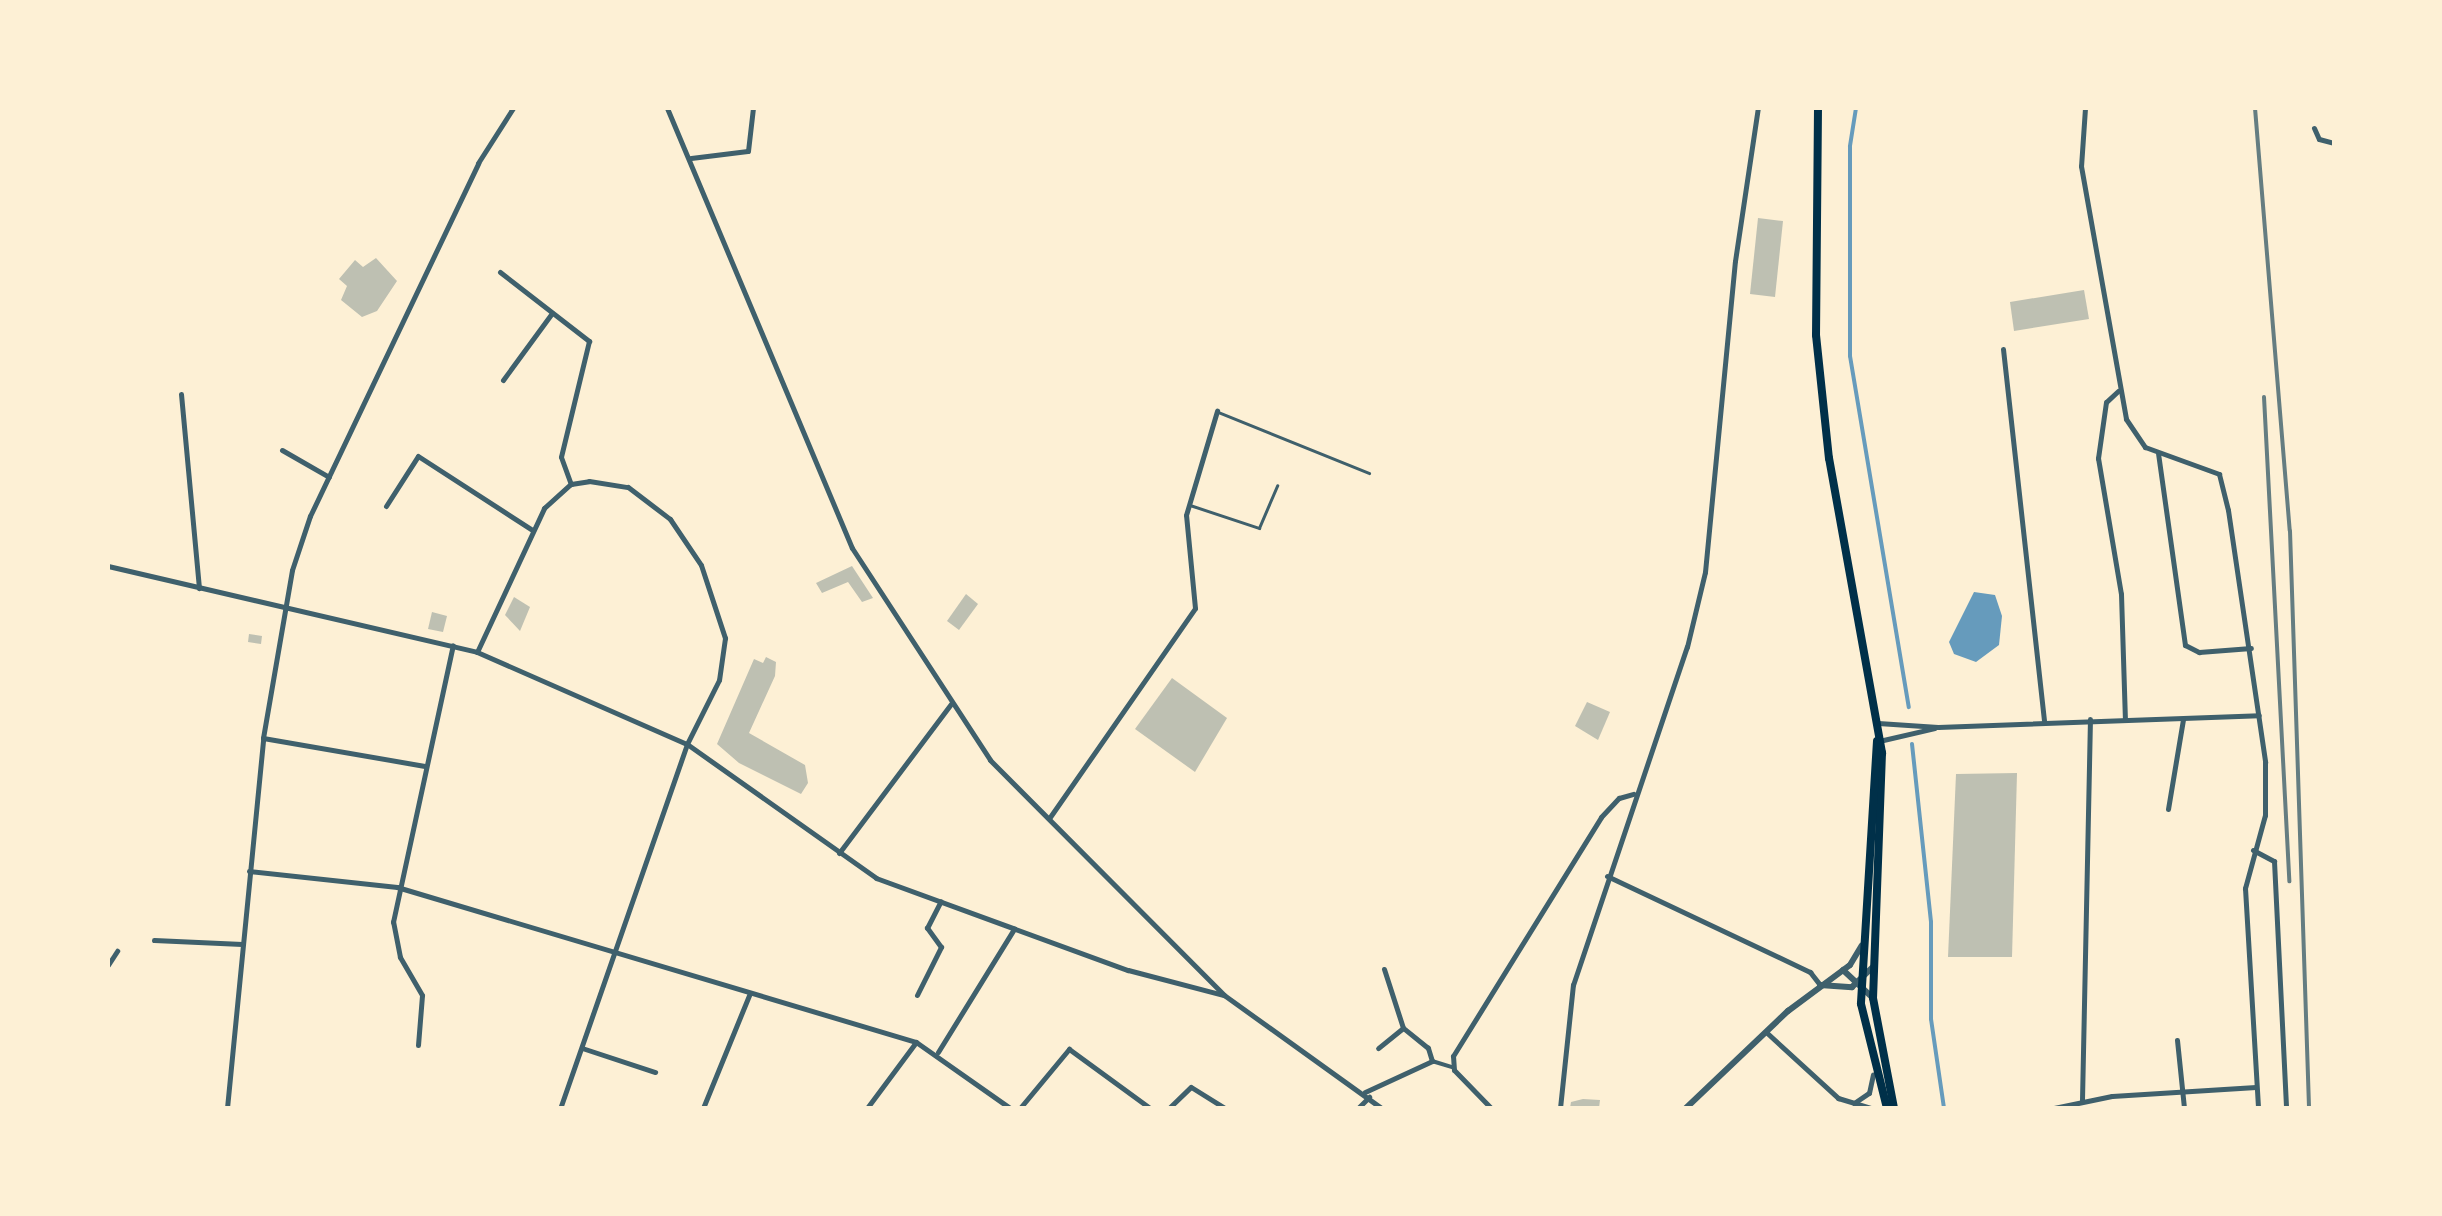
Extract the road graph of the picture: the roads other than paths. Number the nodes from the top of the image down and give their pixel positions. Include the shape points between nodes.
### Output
1 (513, 108) edge
2 (667, 108) edge
3 (753, 108) edge
4 (1758, 108) edge
5 (1818, 108) edge
6 (2086, 108) edge
7 (2314, 128) dead end
8 (2334, 142) edge
9 (691, 158) junction
10 (500, 272) dead end
11 (552, 313) junction
12 (2003, 349) dead end
13 (503, 380) dead end
14 (2118, 391) junction
15 (180, 394) dead end
16 (1217, 411) joint
17 (282, 450) dead end
18 (2158, 453) junction
19 (1369, 473) dead end
20 (329, 477) junction
21 (571, 484) junction
22 (1277, 486) dead end
23 (1188, 505) junction
24 (386, 506) dead end
25 (532, 529) junction
26 (108, 566) edge
27 (199, 588) junction
28 (284, 608) junction
29 (453, 645) junction
30 (2252, 648) junction
31 (477, 652) junction
32 (951, 704) junction
33 (2259, 715) junction
34 (2090, 719) junction
35 (2125, 719) junction
36 (2183, 719) junction
37 (2044, 721) junction
38 (1875, 723) junction
39 (1938, 726) junction
40 (263, 738) junction
41 (1877, 741) junction
42 (687, 744) junction
43 (426, 766) junction
44 (1633, 794) junction
45 (2168, 810) dead end
46 (1050, 817) junction
47 (2253, 850) junction
48 (839, 854) junction
49 (250, 872) junction
50 (1607, 876) junction
51 (397, 887) junction
52 (941, 901) junction
53 (1014, 929) junction
54 (154, 940) dead end
55 (242, 944) junction
56 (1862, 945) junction
57 (116, 951) dead end
58 (613, 955) junction
59 (108, 964) edge
60 (1872, 968) junction
61 (1384, 969) dead end
62 (1842, 969) junction
63 (1862, 981) junction
64 (1820, 986) junction
65 (1845, 988) junction
66 (750, 993) junction
67 (916, 995) dead end
68 (1224, 995) junction
69 (1873, 1001) junction
70 (1861, 1004) junction
71 (1403, 1028) junction
72 (1766, 1032) junction
73 (2177, 1040) dead end
74 (916, 1042) junction
75 (418, 1045) dead end
76 (582, 1048) junction
77 (1378, 1048) dead end
78 (938, 1052) junction
79 (1432, 1061) junction
80 (1452, 1064) junction
81 (655, 1072) dead end
82 (1873, 1074) junction
83 (2256, 1087) junction
84 (2182, 1091) junction
85 (1367, 1094) junction
86 (1865, 1099) junction
87 (2082, 1100) junction
88 (1851, 1103) junction
89 (227, 1108) edge
90 (560, 1108) edge
91 (703, 1108) edge
92 (867, 1108) edge
93 (1010, 1108) edge
94 (1020, 1108) edge
95 (1150, 1108) edge
96 (1169, 1108) edge
97 (1224, 1108) edge
98 (1358, 1108) edge
99 (1381, 1108) edge
100 (1488, 1108) edge
101 (1560, 1108) edge
102 (1686, 1108) edge
103 (1866, 1108) edge
104 (1890, 1108) edge
105 (2054, 1108) edge
106 (2184, 1108) edge
107 (2258, 1108) edge
108 (2286, 1108) edge

1 - 20 street via 478,163
2 - 9 street
3 - 9 street via 748,151
4 - 44 street via 1735,262 1705,572 1687,647
5 - 38 main road via 1820,386
6 - 14 street via 2081,166
7 - 8 street via 2319,138
9 - 32 street via 852,548
10 - 11 street
11 - 13 street
11 - 21 street via 589,342 590,351 561,456
12 - 37 street
14 - 18 street via 2134,434
14 - 35 street via 2106,402 2098,445 2120,594
15 - 27 street
16 - 19 lane
16 - 23 street
17 - 20 street
18 - 30 street via 2210,469 2222,480
18 - 30 street via 2185,645 2199,652
20 - 28 street via 300,542
21 - 25 street
21 - 42 street via 614,482 649,500 701,565 719,612 724,660 711,703
22 - 23 lane via 1259,528
23 - 46 street via 1184,527 1195,608
24 - 25 street via 418,456
25 - 31 street
26 - 27 street
27 - 28 street
28 - 29 street
28 - 40 street
29 - 31 street
29 - 43 street
30 - 33 street
31 - 42 street
32 - 46 street via 990,760
32 - 48 street
33 - 36 street
33 - 47 street via 2266,792
34 - 35 street
34 - 37 street
34 - 87 street
35 - 36 street
36 - 45 street
37 - 39 street
38 - 39 street
38 - 41 main road
39 - 41 street via 1920,736
40 - 43 street
40 - 49 street
41 - 56 main road
41 - 60 main road
42 - 48 street
42 - 58 street
43 - 51 street
44 - 50 street
44 - 80 street via 1601,817
46 - 68 street
47 - 83 street via 2245,888
47 - 108 street via 2274,861
48 - 52 street via 876,878
49 - 51 street
49 - 55 street
50 - 64 street via 1810,972
50 - 101 street via 1568,1010
51 - 58 street
51 - 75 street via 393,934 422,995
52 - 53 street
52 - 67 street via 928,928 941,948
53 - 68 street
53 - 78 street
54 - 55 street
55 - 89 street
56 - 62 street
56 - 63 main road
57 - 59 street
58 - 66 street
58 - 76 street
60 - 63 street
60 - 69 main road
61 - 71 street
62 - 63 street
62 - 64 street
63 - 65 street
63 - 69 street
63 - 70 main road
64 - 65 street
64 - 72 street
65 - 70 street
66 - 74 street
66 - 91 street
68 - 85 street
69 - 104 main road
70 - 82 main road
71 - 77 street
71 - 79 street via 1428,1048
72 - 88 street
72 - 102 street
73 - 84 street
74 - 78 street
74 - 92 street
76 - 81 street
76 - 90 street
78 - 93 street
79 - 80 street
79 - 85 street
80 - 100 street
82 - 86 street
82 - 104 main road
83 - 84 street
83 - 107 street
84 - 87 street
84 - 106 street
85 - 98 street
85 - 99 street
86 - 88 street
86 - 103 street
87 - 105 street
88 - 103 street
94 - 95 street via 1069,1048
96 - 97 street via 1191,1087

